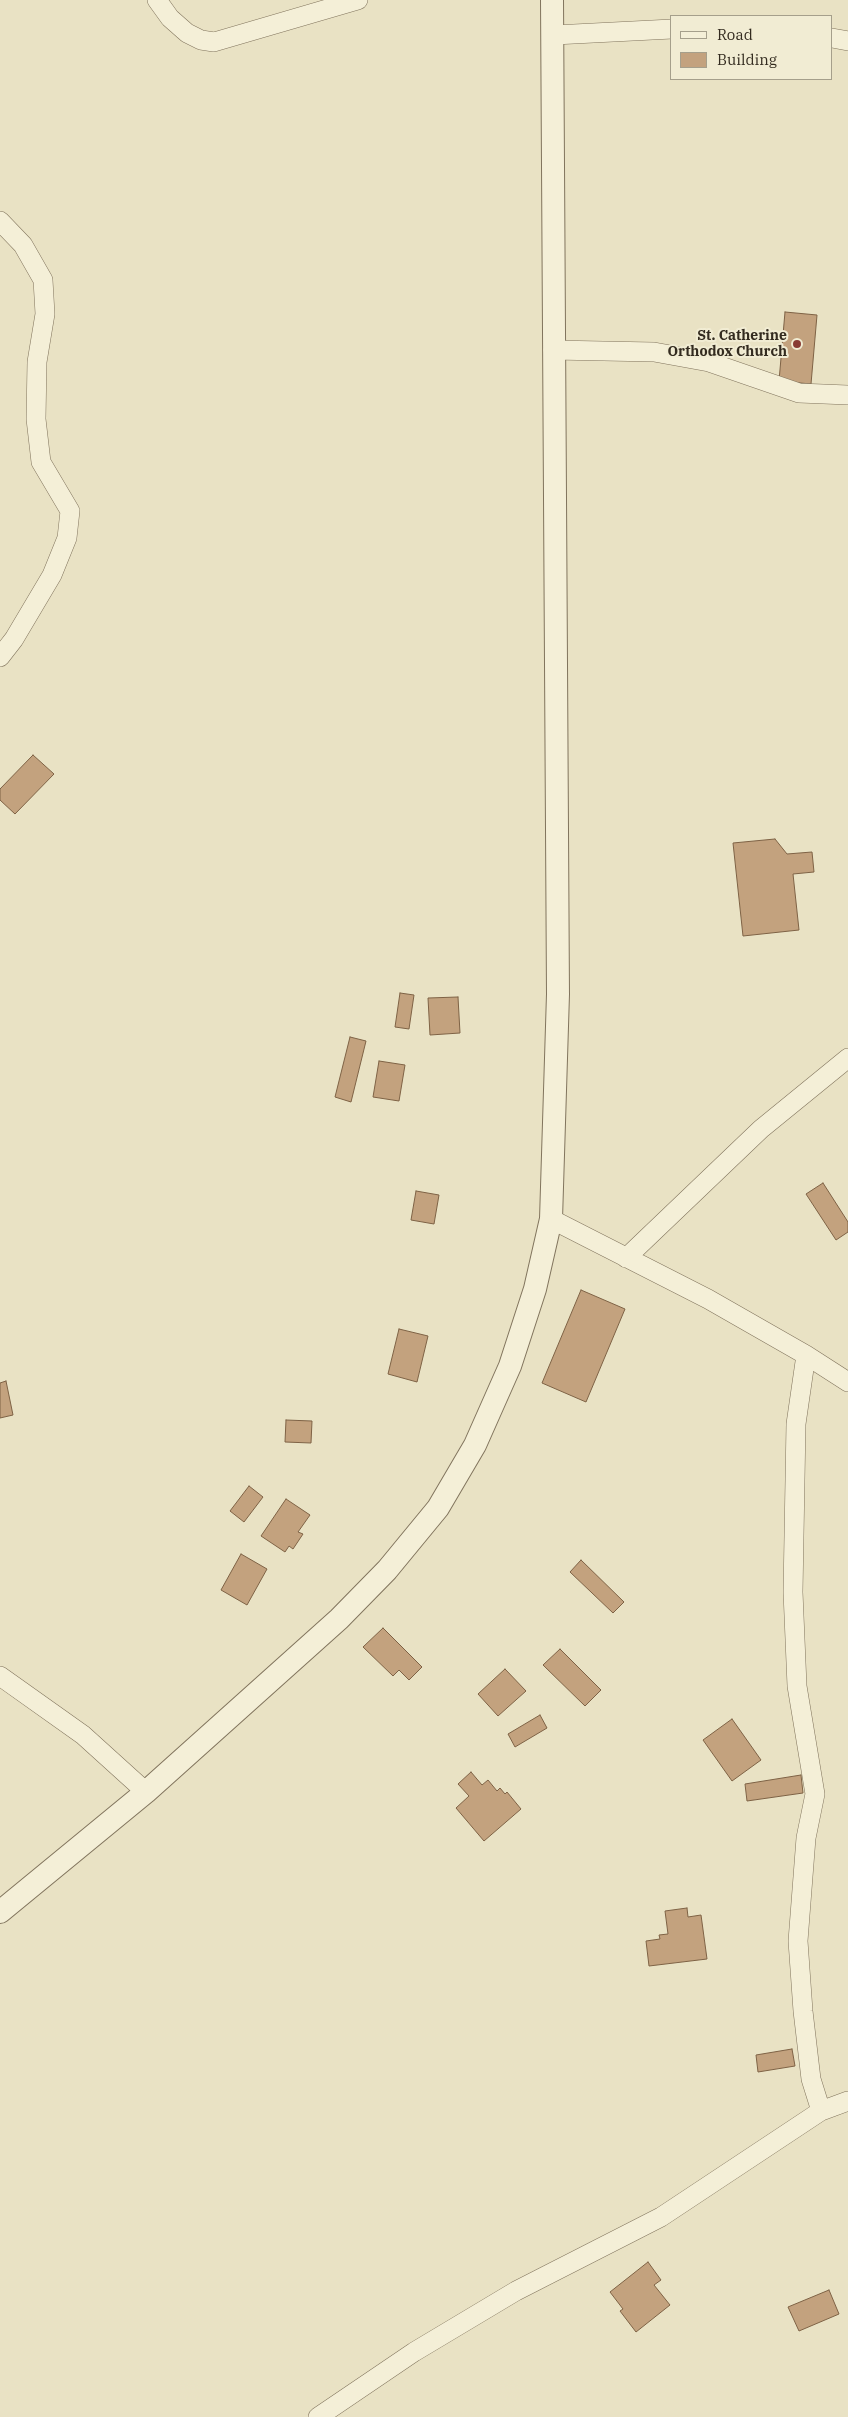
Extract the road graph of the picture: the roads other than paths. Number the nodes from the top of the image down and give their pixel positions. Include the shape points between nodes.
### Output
1 (157, 0) edge
2 (358, 0) edge
3 (552, 0) edge
4 (670, 29) edge
5 (554, 34) junction
6 (833, 38) edge
7 (848, 40) edge
8 (0, 221) edge
9 (553, 350) junction
10 (848, 395) edge
11 (0, 657) edge
12 (848, 1058) edge
13 (551, 1219) junction
14 (626, 1258) junction
15 (806, 1355) junction
16 (848, 1382) edge
17 (0, 1676) edge
18 (146, 1792) junction
19 (0, 1912) edge
20 (848, 2102) edge
21 (821, 2111) junction
22 (318, 2417) edge

1 - 2 street via 187,33 214,42
3 - 5 street
4 - 5 street
5 - 9 street
6 - 7 street
8 - 11 street via 23,245 43,280 45,314 37,362 36,419 41,462 70,510 67,538 52,575
9 - 10 street via 654,352 709,362 799,393
9 - 13 street via 558,994
12 - 14 street via 761,1129
13 - 14 street
13 - 18 street via 535,1289 510,1366 475,1445 438,1508 387,1570 339,1619
14 - 15 street via 708,1299
15 - 16 street
15 - 21 street via 796,1424 793,1592 797,1686 815,1794 806,1838 798,1941 812,2079
17 - 18 street via 83,1735
18 - 19 street
20 - 21 street
21 - 22 street via 661,2217 516,2291 414,2352

